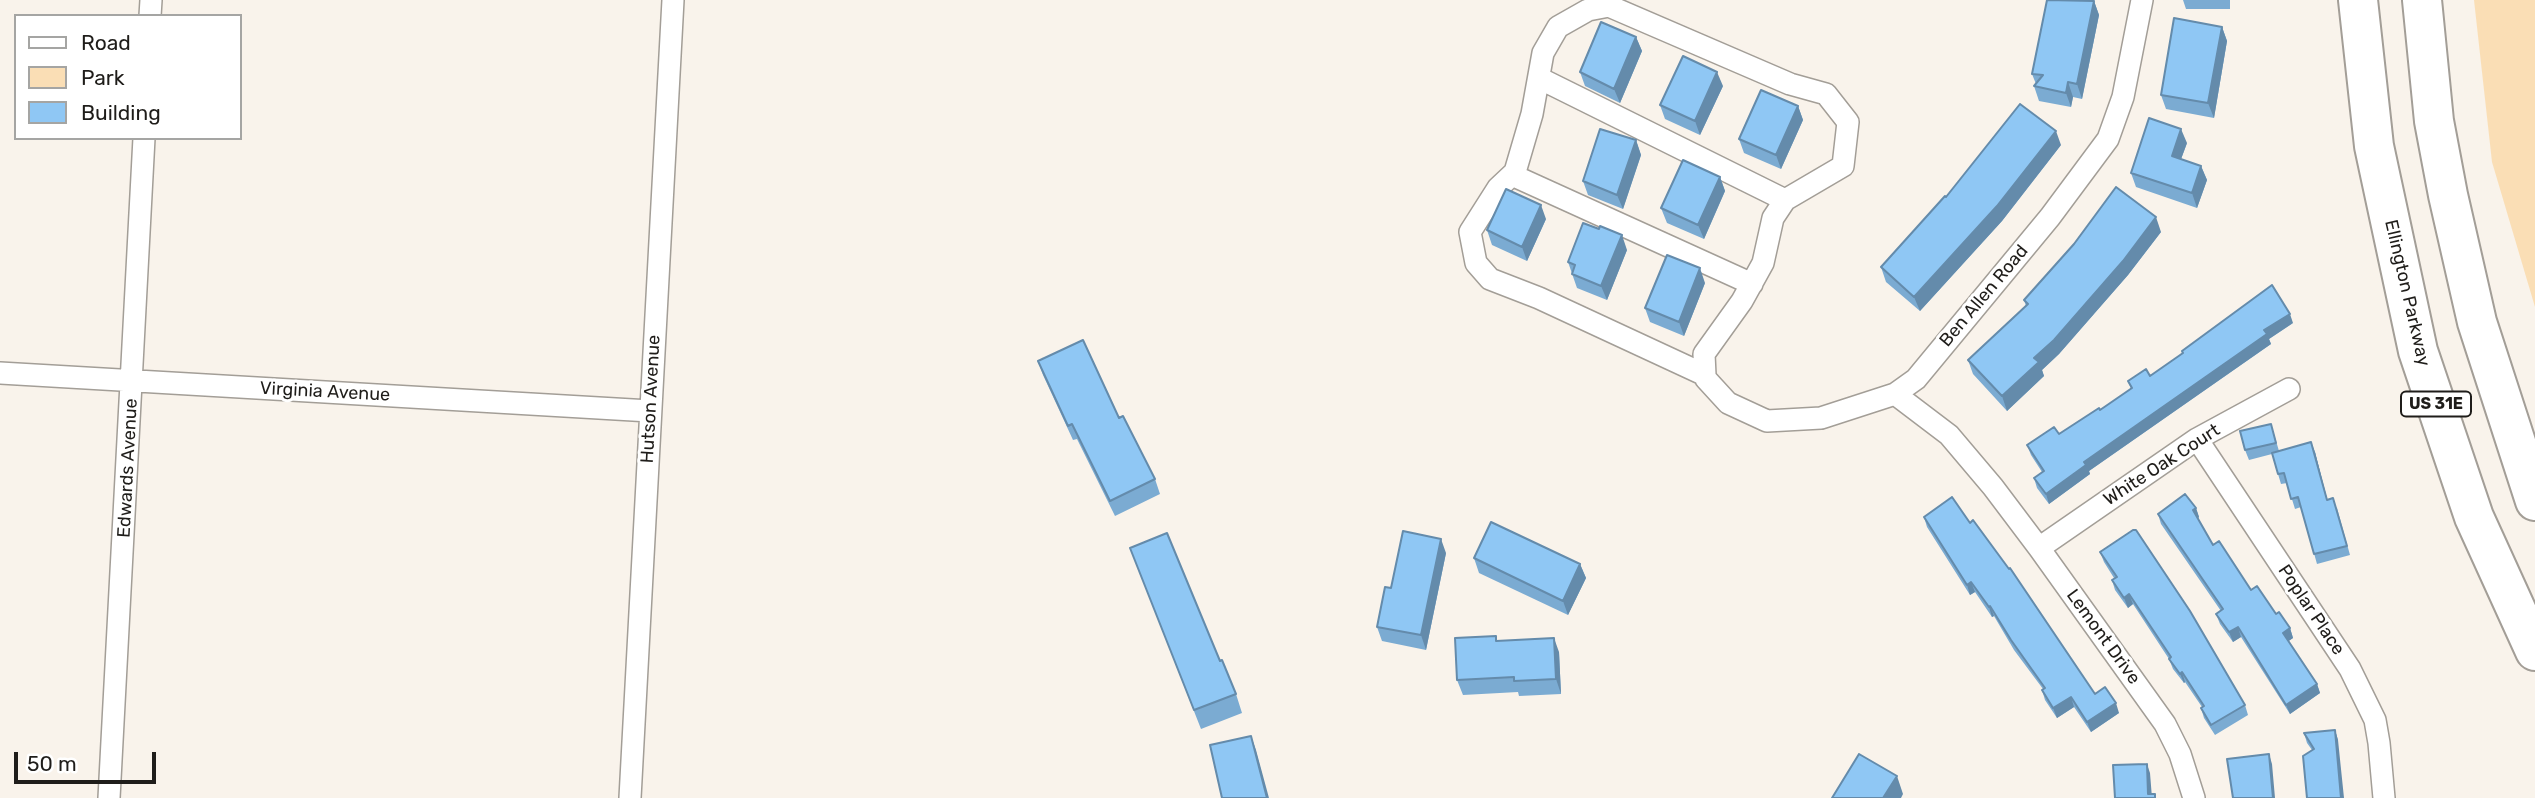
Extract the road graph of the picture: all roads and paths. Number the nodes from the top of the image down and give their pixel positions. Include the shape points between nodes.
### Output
1 (673, 0) edge
2 (2142, 0) edge
3 (2358, 0) edge
4 (2422, 0) edge
5 (1539, 78) junction
6 (144, 140) edge
7 (1512, 175) junction
8 (1785, 200) junction
9 (1752, 284) junction
10 (0, 373) edge
11 (1705, 375) junction
12 (133, 381) junction
13 (2290, 389) dead end
14 (1895, 394) junction
15 (650, 411) junction
16 (2197, 439) junction
17 (2535, 501) edge
18 (2039, 548) junction
19 (2535, 651) edge
20 (109, 798) edge
21 (630, 798) edge
22 (2194, 798) edge
23 (2384, 798) edge

1 - 15 street, Hutson Avenue
2 - 14 street, Ben Allen Road via 2123,97 2108,139 1916,379
3 - 19 highway, Ellington Parkway / US 31E via 2374,146 2418,351 2474,517
4 - 17 highway via 2434,121 2448,195 2477,322
5 - 7 street
5 - 8 street
5 - 8 street via 1543,53 1558,27 1588,10 1609,6 1790,84 1826,94 1848,122 1843,166
6 - 12 street, Edwards Avenue
7 - 9 street
7 - 11 street via 1498,188 1470,232 1476,263 1490,279
8 - 9 street via 1773,218 1763,263
9 - 11 street via 1704,354
10 - 12 street, Virginia Avenue
11 - 14 street, Ben Allen Road via 1728,403 1767,421 1821,418
12 - 15 street, Virginia Avenue
12 - 20 street, Edwards Avenue
13 - 16 street, White Oak Court
14 - 18 street, Lemont Drive via 1949,435
15 - 21 street, Hutson Avenue
16 - 18 street, White Oak Court
16 - 23 street, Poplar Place via 2350,670 2375,720
18 - 22 street, Lemont Drive via 2165,724

